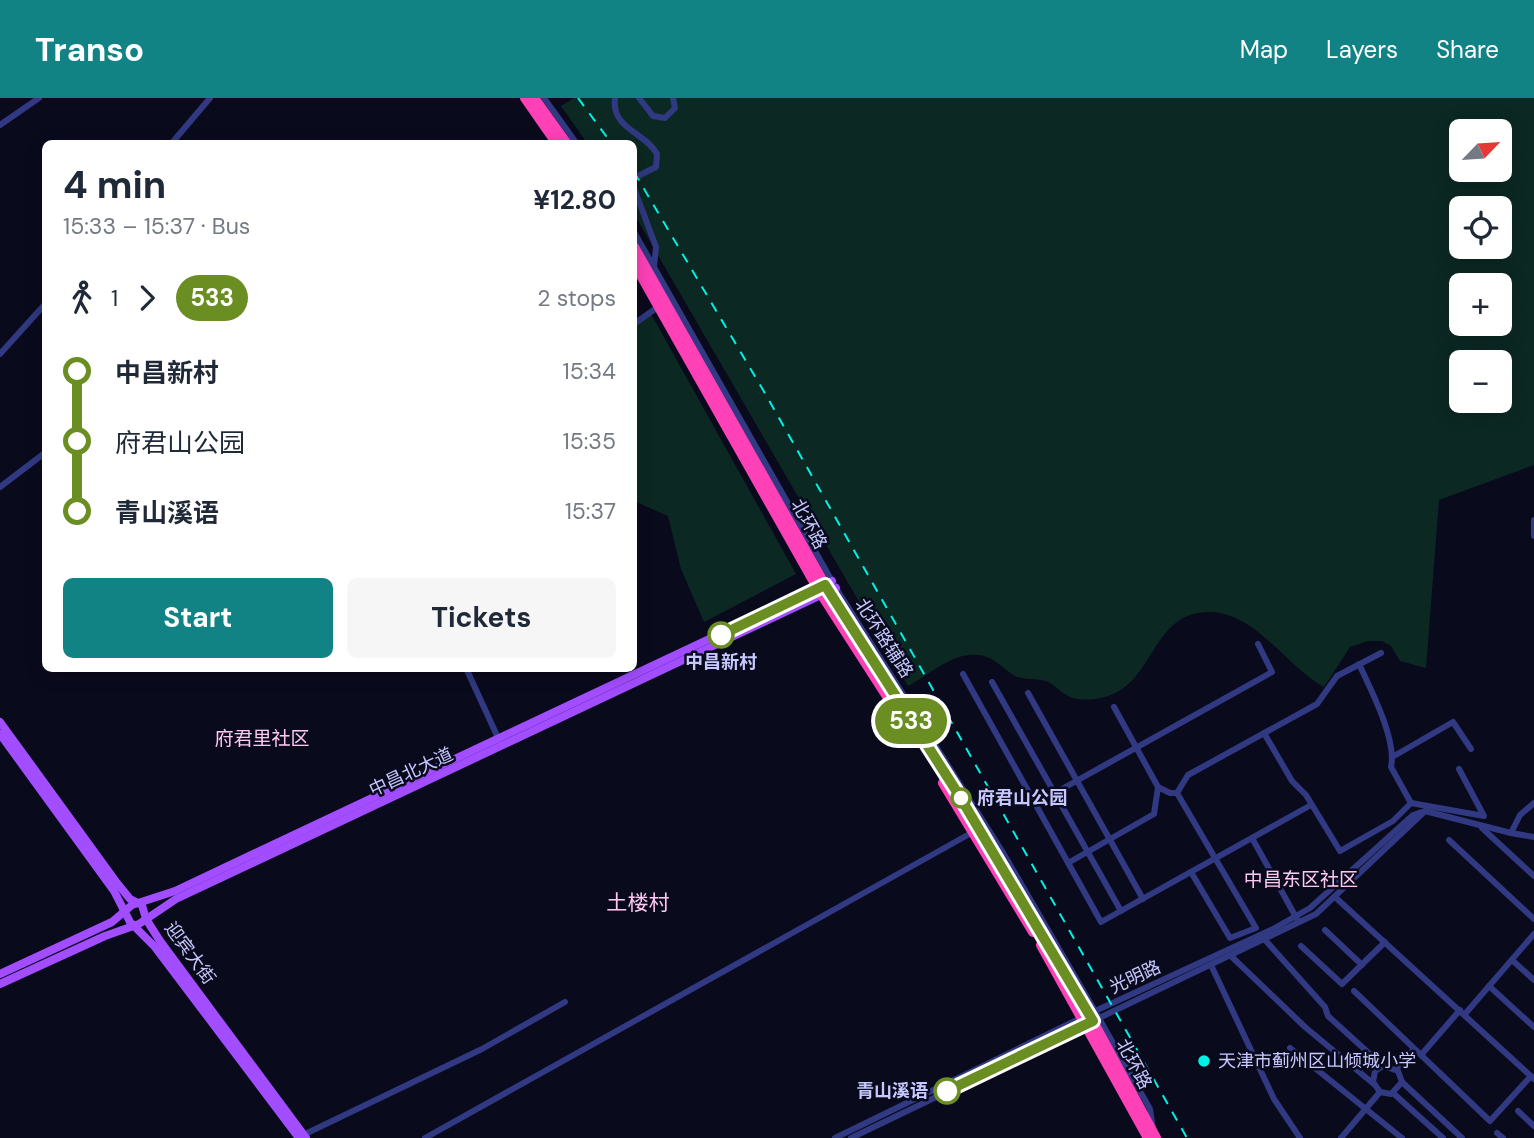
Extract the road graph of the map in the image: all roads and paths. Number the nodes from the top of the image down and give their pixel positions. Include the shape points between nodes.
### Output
1 (39, 98) edge
2 (210, 98) edge
3 (525, 98) edge
4 (534, 98) edge
5 (544, 98) edge
6 (615, 98) edge
7 (639, 98) edge
8 (673, 98) edge
9 (0, 125) edge
10 (176, 140) edge
11 (554, 140) edge
12 (564, 140) edge
13 (574, 140) edge
14 (637, 180) edge
15 (637, 191) edge
16 (637, 239) edge
17 (637, 251) edge
18 (637, 267) edge
19 (652, 272) junction
20 (42, 308) edge
21 (655, 309) dead end
22 (637, 322) edge
23 (0, 355) edge
24 (42, 455) edge
25 (0, 487) edge
26 (1534, 520) edge
27 (1534, 536) edge
28 (827, 588) junction
29 (1258, 645) dead end
30 (1381, 653) dead end
31 (1359, 664) junction
32 (468, 672) edge
33 (963, 674) dead end
34 (992, 682) dead end
35 (1028, 693) dead end
36 (1114, 707) dead end
37 (0, 722) edge
38 (1264, 733) junction
39 (0, 734) edge
40 (501, 743) junction
41 (1136, 747) junction
42 (1471, 749) dead end
43 (1394, 756) junction
44 (1459, 769) dead end
45 (1077, 781) junction
46 (1158, 787) junction
47 (1055, 793) junction
48 (1177, 793) junction
49 (1411, 803) junction
50 (1534, 803) edge
51 (1035, 804) junction
52 (1311, 805) junction
53 (1425, 811) junction
54 (1481, 826) junction
55 (974, 832) junction
56 (1511, 833) junction
57 (1525, 835) junction
58 (1534, 837) edge
59 (1252, 838) junction
60 (1110, 839) junction
61 (1449, 840) dead end
62 (1534, 844) edge
63 (1088, 852) junction
64 (1216, 858) junction
65 (1068, 863) junction
66 (1191, 872) junction
67 (1534, 876) edge
68 (1335, 897) junction
69 (1143, 899) junction
70 (137, 904) junction
71 (1121, 911) junction
72 (127, 912) junction
73 (146, 919) junction
74 (1534, 919) edge
75 (1298, 920) junction
76 (134, 925) junction
77 (1325, 930) dead end
78 (1534, 934) edge
79 (1265, 940) junction
80 (1385, 942) junction
81 (1301, 946) dead end
82 (1231, 956) junction
83 (1512, 960) junction
84 (1211, 965) junction
85 (1362, 965) junction
86 (0, 974) edge
87 (1534, 980) edge
88 (0, 984) edge
89 (1489, 986) junction
90 (1354, 991) dead end
91 (565, 1002) dead end
92 (1462, 1012) junction
93 (1091, 1017) junction
94 (1534, 1027) edge
95 (1290, 1048) dead end
96 (1415, 1049) junction
97 (1421, 1055) junction
98 (1383, 1066) junction
99 (1396, 1069) junction
100 (1532, 1078) edge
101 (1402, 1082) junction
102 (1375, 1085) junction
103 (1380, 1092) junction
104 (1393, 1093) junction
105 (1366, 1108) junction
106 (1518, 1111) dead end
107 (1534, 1126) edge
108 (1152, 1136) edge
109 (301, 1137) edge
110 (425, 1138) edge
111 (835, 1138) edge
112 (851, 1138) edge
113 (1300, 1138) edge
114 (1341, 1138) edge
115 (1402, 1138) edge
116 (1444, 1138) edge
117 (1462, 1138) edge

1 - 9 street
2 - 10 street
3 - 11 highway
4 - 12 highway
5 - 13 street
6 - 14 street via 616,116 657,154 656,167
7 - 8 street via 653,116 665,118 675,108
15 - 19 street via 656,247
16 - 19 street
17 - 19 highway, 北环路
18 - 28 highway, 北环路
19 - 28 highway, 北环路
20 - 23 street
21 - 22 street
24 - 25 street
26 - 27 street
28 - 40 main road, 中昌北大道
28 - 55 highway, 北环路
28 - 93 highway, 北环路 via 957,792
29 - 41 street via 1272,671
30 - 31 street
31 - 38 street via 1337,676 1317,704
31 - 43 street via 1387,726
32 - 40 street
33 - 51 street
34 - 47 street
35 - 45 street
36 - 41 street
37 - 70 main road, 迎宾大街
38 - 48 street via 1188,775
38 - 52 street
39 - 72 main road, 迎宾大街
40 - 70 main road, 中昌北大道 via 176,891
40 - 73 main road, 中昌北大道 via 176,899
41 - 45 street
41 - 46 street
42 - 43 street via 1453,722
43 - 49 street via 1391,766
44 - 49 street via 1484,816
45 - 47 street
45 - 60 street
46 - 48 street
46 - 60 street via 1154,814
47 - 51 street
47 - 63 street
48 - 64 street
49 - 52 street via 1393,821 1340,851
50 - 56 street via 1520,815
51 - 65 street
52 - 59 street
53 - 54 street
53 - 68 street, 光明路
53 - 75 street, 光明路 via 1413,814
54 - 56 street
54 - 67 street
55 - 93 highway, 北环路
55 - 110 street
56 - 57 street
57 - 58 street
57 - 62 street
59 - 64 street
59 - 75 street
60 - 63 street
60 - 69 street
61 - 74 street
63 - 65 street
63 - 71 street
64 - 66 street
64 - 66 street via 1256,928 1230,938
65 - 71 street via 1101,922
66 - 69 street
68 - 75 street, 光明路
68 - 80 street
69 - 71 street
70 - 72 main road, 中昌北大道
70 - 73 main road, 迎宾大街 via 145,909
72 - 76 main road, 迎宾大街
72 - 86 main road, 中昌北大道
73 - 76 main road, 中昌北大道
73 - 109 main road, 迎宾大街
75 - 79 street, 光明路
75 - 93 street, 光明路
76 - 88 main road, 中昌北大道
76 - 109 main road, 迎宾大街
77 - 85 street
78 - 83 street
79 - 82 street, 光明路
79 - 98 street via 1328,1016
80 - 85 street
80 - 92 street
81 - 85 street via 1339,984
82 - 84 street, 光明路
82 - 102 street via 1305,1027
83 - 87 street
83 - 89 street
84 - 93 street, 光明路
84 - 113 street via 1274,1099
89 - 92 street
89 - 94 street
90 - 96 street
91 - 109 street via 482,1049
92 - 97 street
92 - 100 street
93 - 108 highway, 北环路
93 - 111 street, 光明路
93 - 112 street, 光明路
95 - 105 street
96 - 97 street
96 - 99 street
97 - 100 street via 1490,1121
98 - 99 street
98 - 102 street via 1373,1076
99 - 101 street
101 - 104 street
101 - 117 street
102 - 103 street
103 - 104 street
103 - 105 street
104 - 116 street
105 - 114 street
105 - 115 street
106 - 107 street

